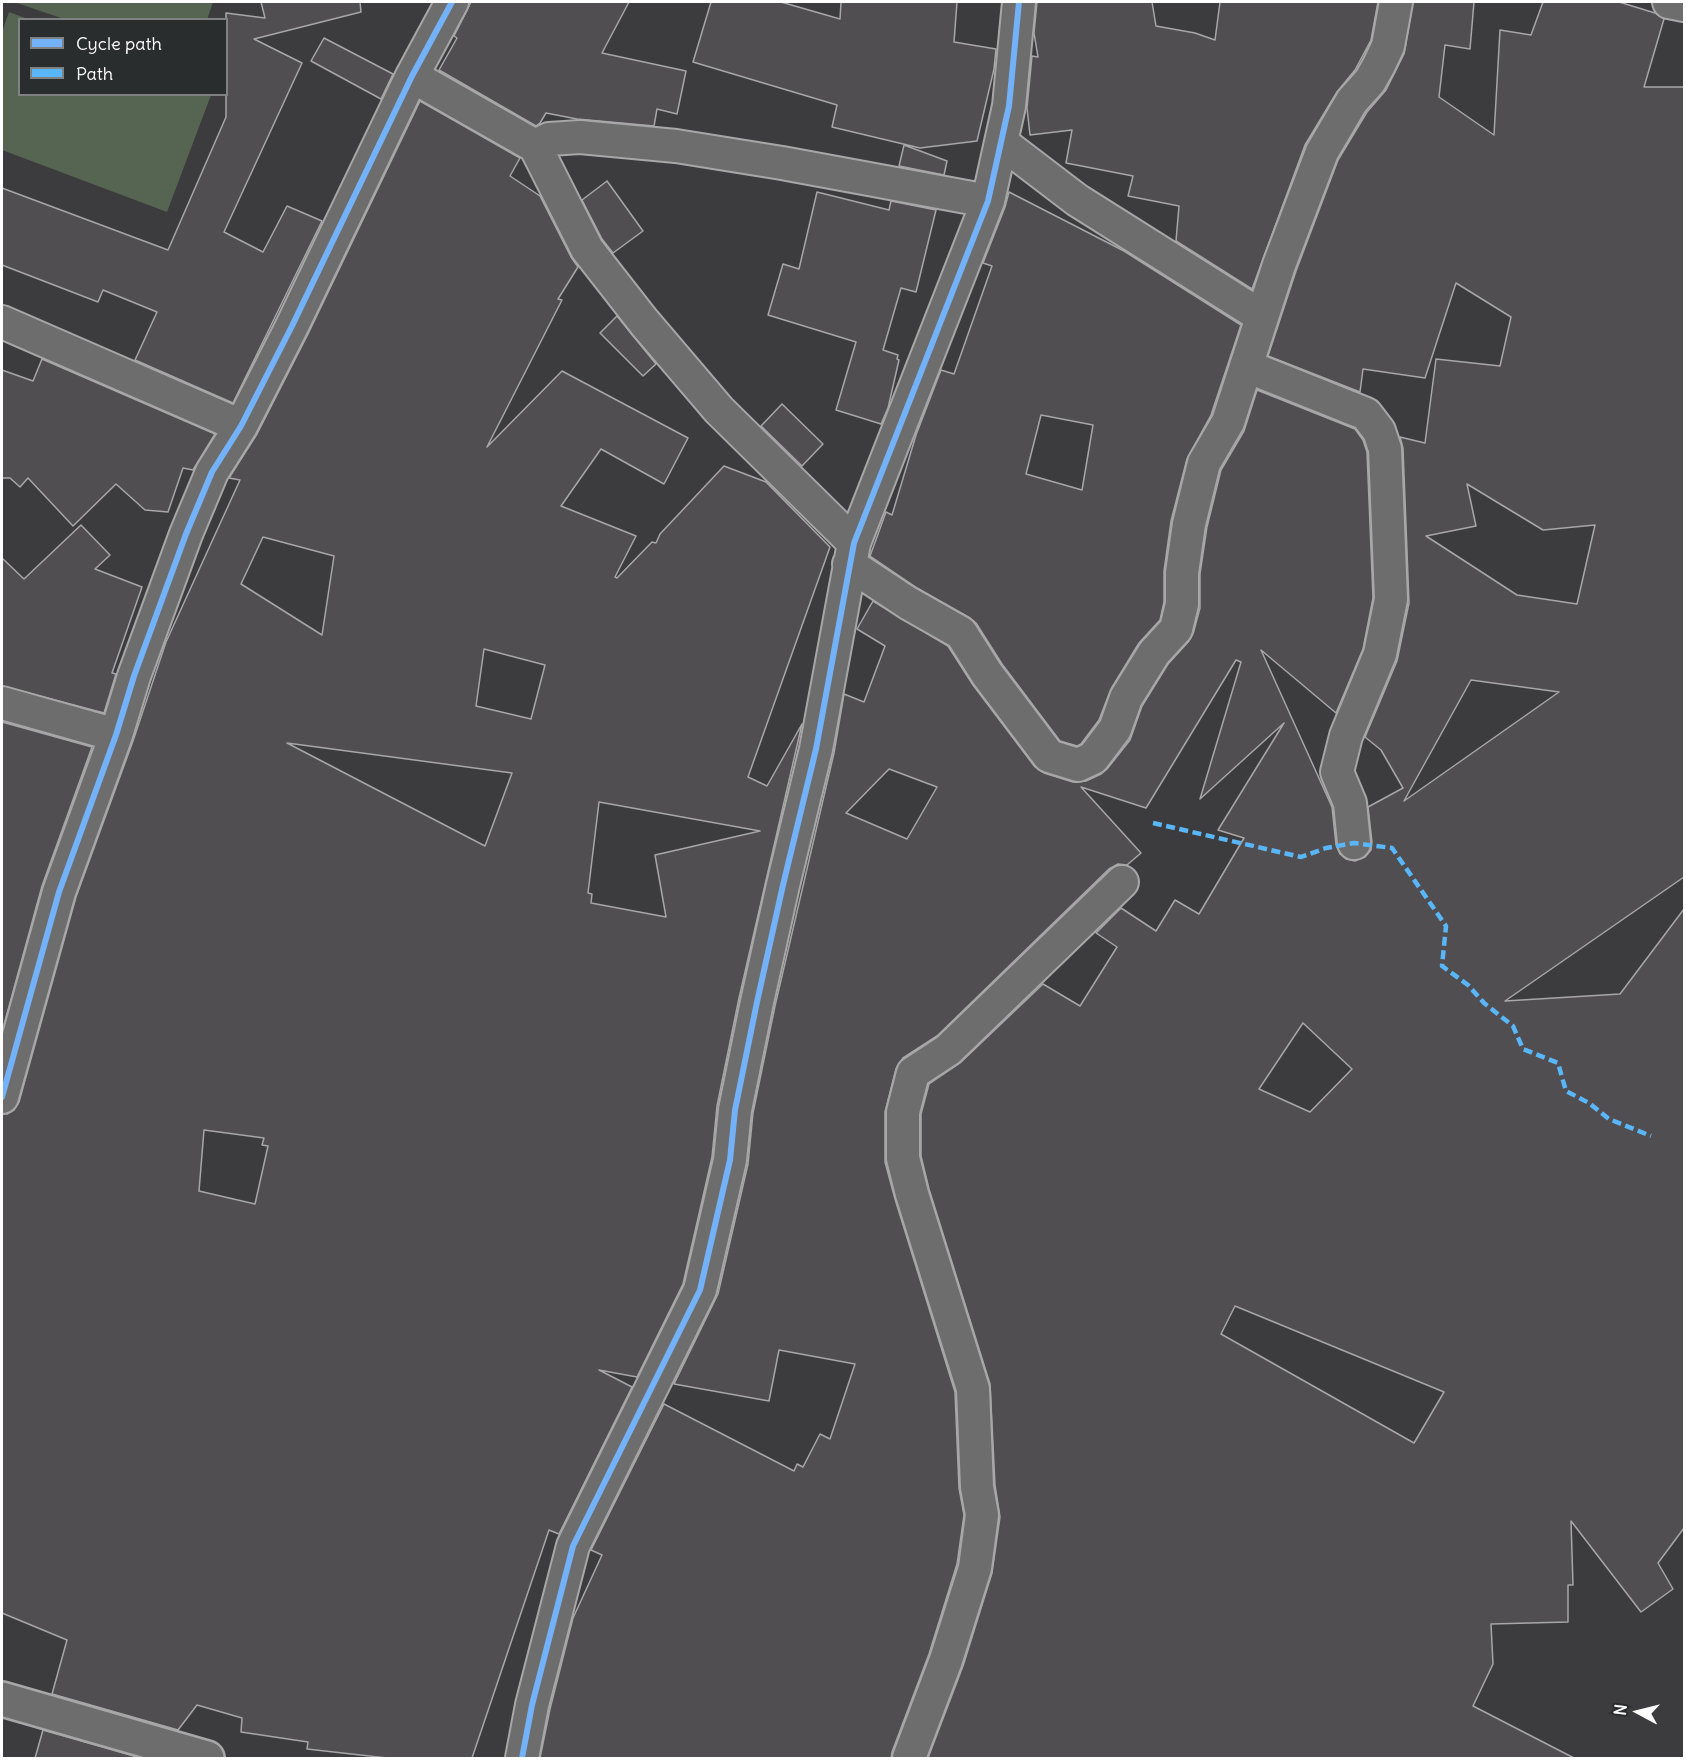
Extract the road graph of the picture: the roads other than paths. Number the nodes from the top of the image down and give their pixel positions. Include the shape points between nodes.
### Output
1 (452, 2) edge
2 (1019, 2) edge
3 (1396, 2) edge
4 (1669, 2) edge
5 (1684, 5) edge
6 (412, 76) junction
7 (1002, 142) junction
8 (536, 146) junction
9 (988, 201) junction
10 (1261, 316) junction
11 (2, 322) edge
12 (1246, 366) junction
13 (241, 426) junction
14 (851, 553) junction
15 (2, 703) edge
16 (116, 735) junction
17 (1354, 843) dead end
18 (1122, 882) dead end
19 (2, 1097) edge
20 (2, 1699) edge
21 (207, 1758) edge
22 (522, 1758) edge
23 (909, 1758) edge

1 - 6 street
2 - 7 street
3 - 10 street via 1388,46 1322,152
4 - 5 street
6 - 8 street
6 - 13 street
7 - 9 street
7 - 10 street via 1077,200
8 - 9 street via 549,139 580,137 676,146
8 - 14 street via 587,249 719,410
9 - 14 street
10 - 12 street
11 - 13 street
12 - 14 street via 1228,422 1204,463 1189,524 1176,628 1154,653 1126,698 1115,729 1093,758 1078,765 1049,756 961,633 908,603
12 - 17 street via 1366,414 1379,431 1385,449 1391,599 1380,654 1346,736 1337,772 1350,803
13 - 16 street via 212,472 186,534
14 - 22 street via 816,749 755,1013 735,1110 730,1160 700,1290 573,1546
15 - 16 street
16 - 19 street via 59,892
18 - 23 street via 948,1050 913,1073 903,1112 903,1158 912,1194 973,1389 982,1515 975,1568
20 - 21 street

